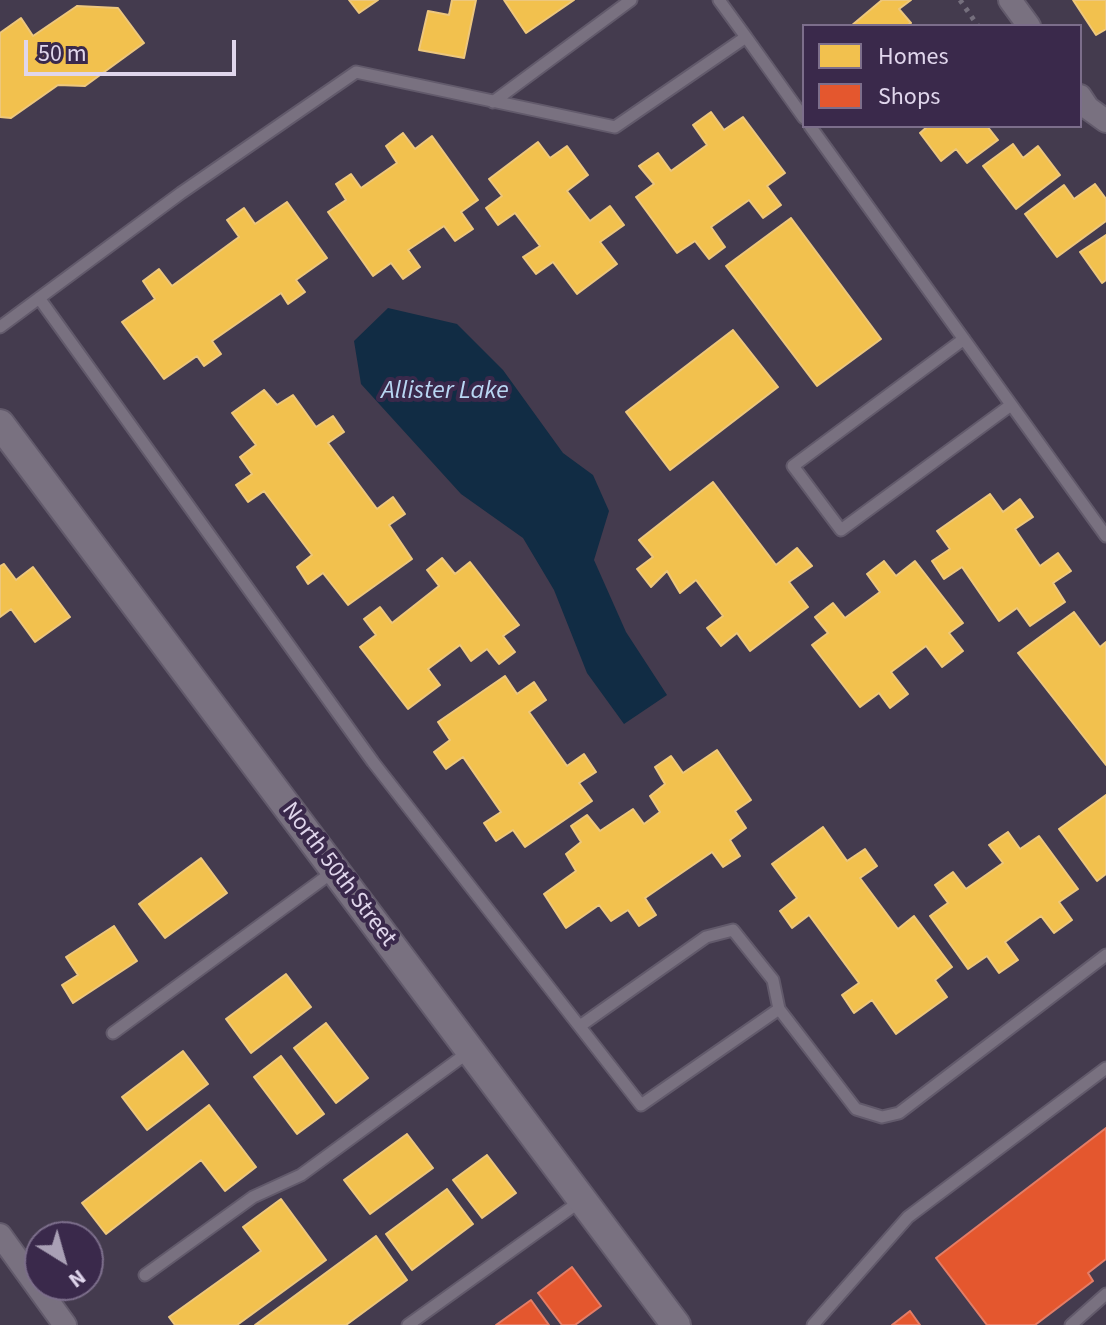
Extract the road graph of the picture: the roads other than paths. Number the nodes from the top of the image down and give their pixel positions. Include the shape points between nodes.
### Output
1 (631, 0) edge
2 (719, 0) edge
3 (1010, 0) edge
4 (1028, 24) edge
5 (746, 37) junction
6 (1082, 99) edge
7 (493, 102) junction
8 (802, 115) edge
9 (1106, 121) edge
10 (811, 128) edge
11 (39, 298) junction
12 (0, 327) edge
13 (964, 339) junction
14 (1011, 405) junction
15 (0, 424) edge
16 (1106, 536) edge
17 (335, 871) junction
18 (1106, 955) edge
19 (779, 1009) junction
20 (580, 1026) junction
21 (113, 1033) dead end
22 (470, 1051) junction
23 (1106, 1068) edge
24 (582, 1199) junction
25 (0, 1235) edge
26 (145, 1275) dead end
27 (1106, 1294) edge
28 (668, 1322) edge
29 (65, 1325) edge
30 (408, 1325) edge
31 (813, 1325) edge
32 (1071, 1325) edge

1 - 7 lane
2 - 5 lane
3 - 4 street
5 - 7 lane via 615,127
5 - 8 lane
6 - 9 street
7 - 11 lane via 356,72
10 - 13 lane
11 - 12 lane
11 - 20 lane via 373,762
13 - 14 lane
13 - 14 lane via 793,466 841,530
14 - 16 lane
15 - 17 street, North 50th Street
17 - 21 lane
17 - 22 street, North 50th Street
18 - 19 lane via 899,1113 882,1117 856,1109
19 - 20 lane via 641,1105
19 - 20 lane via 773,980 733,930 706,937
22 - 24 street, North 50th Street
22 - 26 lane via 301,1175 253,1197
23 - 31 lane via 908,1217
24 - 28 street, North 50th Street
24 - 30 lane
25 - 29 street
27 - 32 lane

